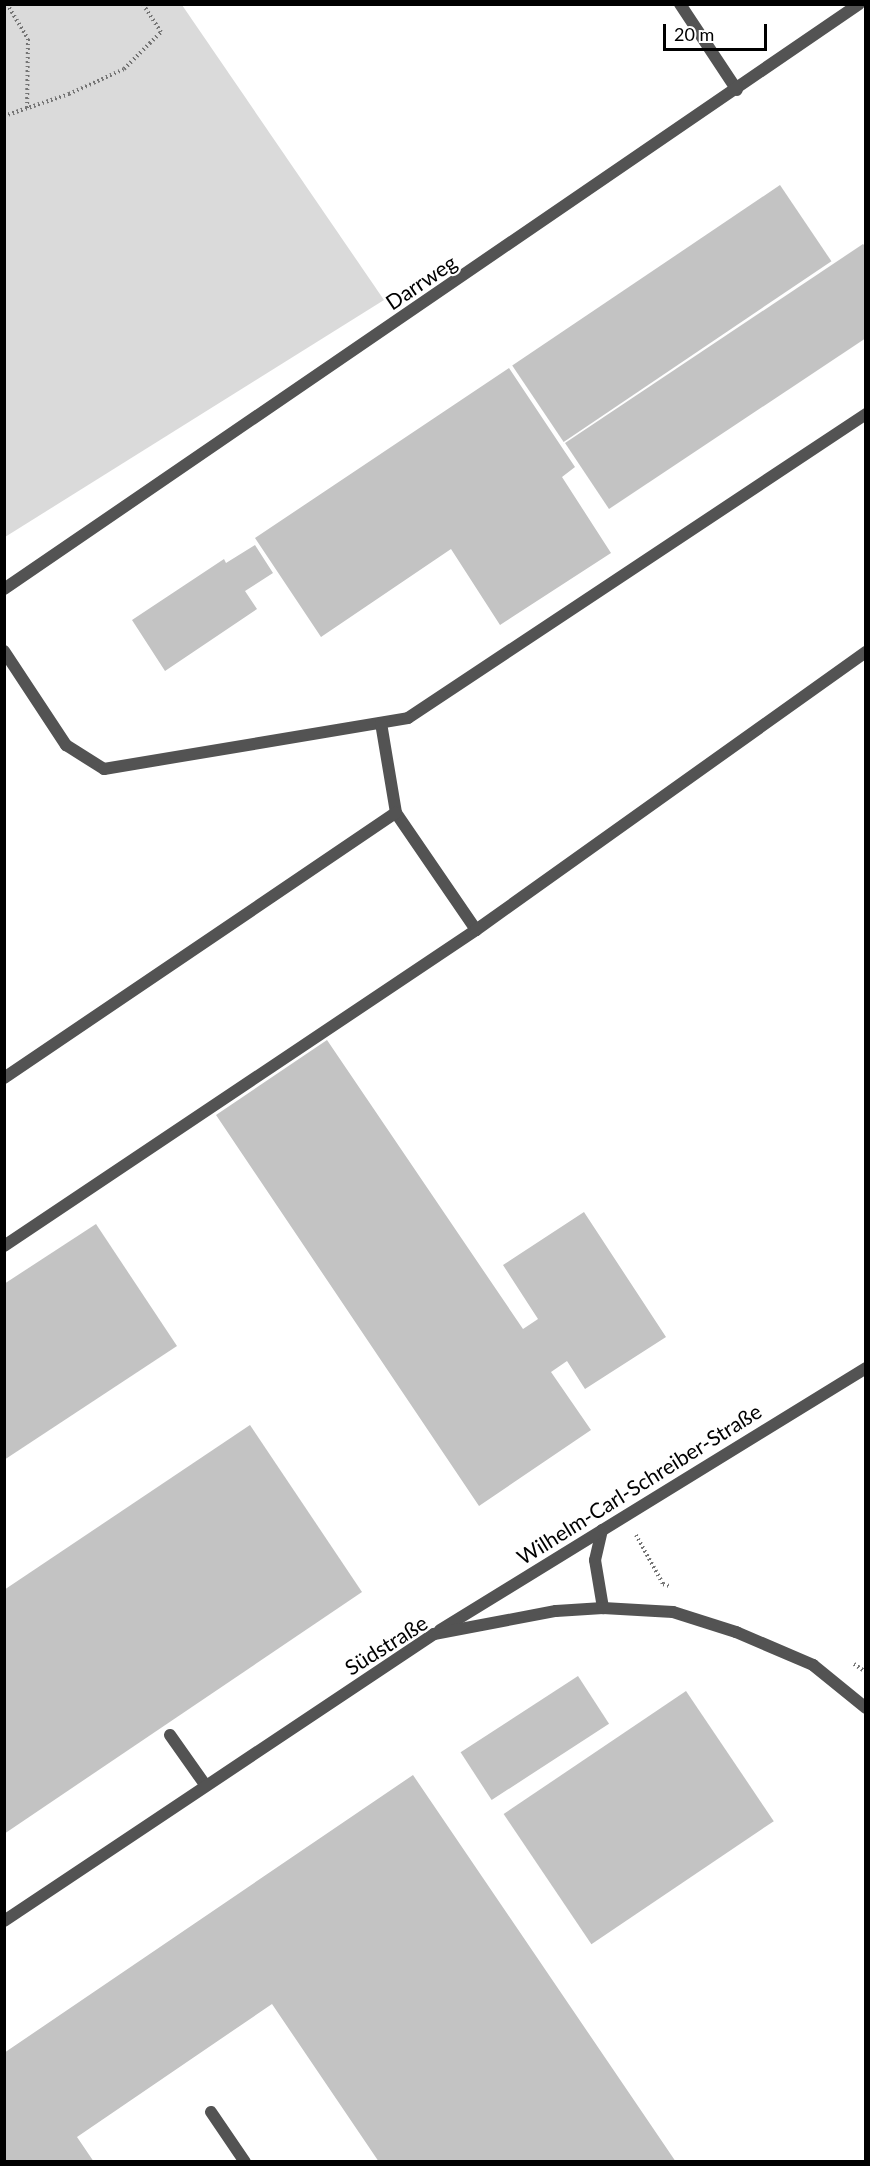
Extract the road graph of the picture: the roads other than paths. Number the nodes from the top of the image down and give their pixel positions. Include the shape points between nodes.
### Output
1 (680, 4) edge
2 (859, 4) edge
3 (737, 90) junction
4 (866, 414) edge
5 (4, 589) edge
6 (4, 651) edge
7 (866, 651) edge
8 (381, 723) junction
9 (396, 813) junction
10 (476, 930) junction
11 (4, 1078) edge
12 (4, 1246) edge
13 (866, 1368) edge
14 (602, 1530) junction
15 (603, 1608) junction
16 (434, 1634) junction
17 (866, 1708) edge
18 (170, 1735) dead end
19 (206, 1786) junction
20 (4, 1921) edge
21 (211, 2112) dead end
22 (245, 2162) edge

1 - 3 street
2 - 3 street, Darrweg
3 - 5 street, Darrweg
4 - 8 street via 408,718
6 - 8 street via 66,745 104,769
7 - 10 street
8 - 9 street
9 - 10 street
9 - 11 street
10 - 12 street
13 - 14 street, Wilhelm-Carl-Schreiber-Straße
14 - 15 street via 595,1560
14 - 16 street, Wilhelm-Carl-Schreiber-Straße
15 - 16 street, Südstraße via 556,1611
15 - 17 street, Südstraße via 673,1612 736,1632 813,1665
16 - 19 street, Südstraße
18 - 19 street
19 - 20 street, Südstraße
21 - 22 street

